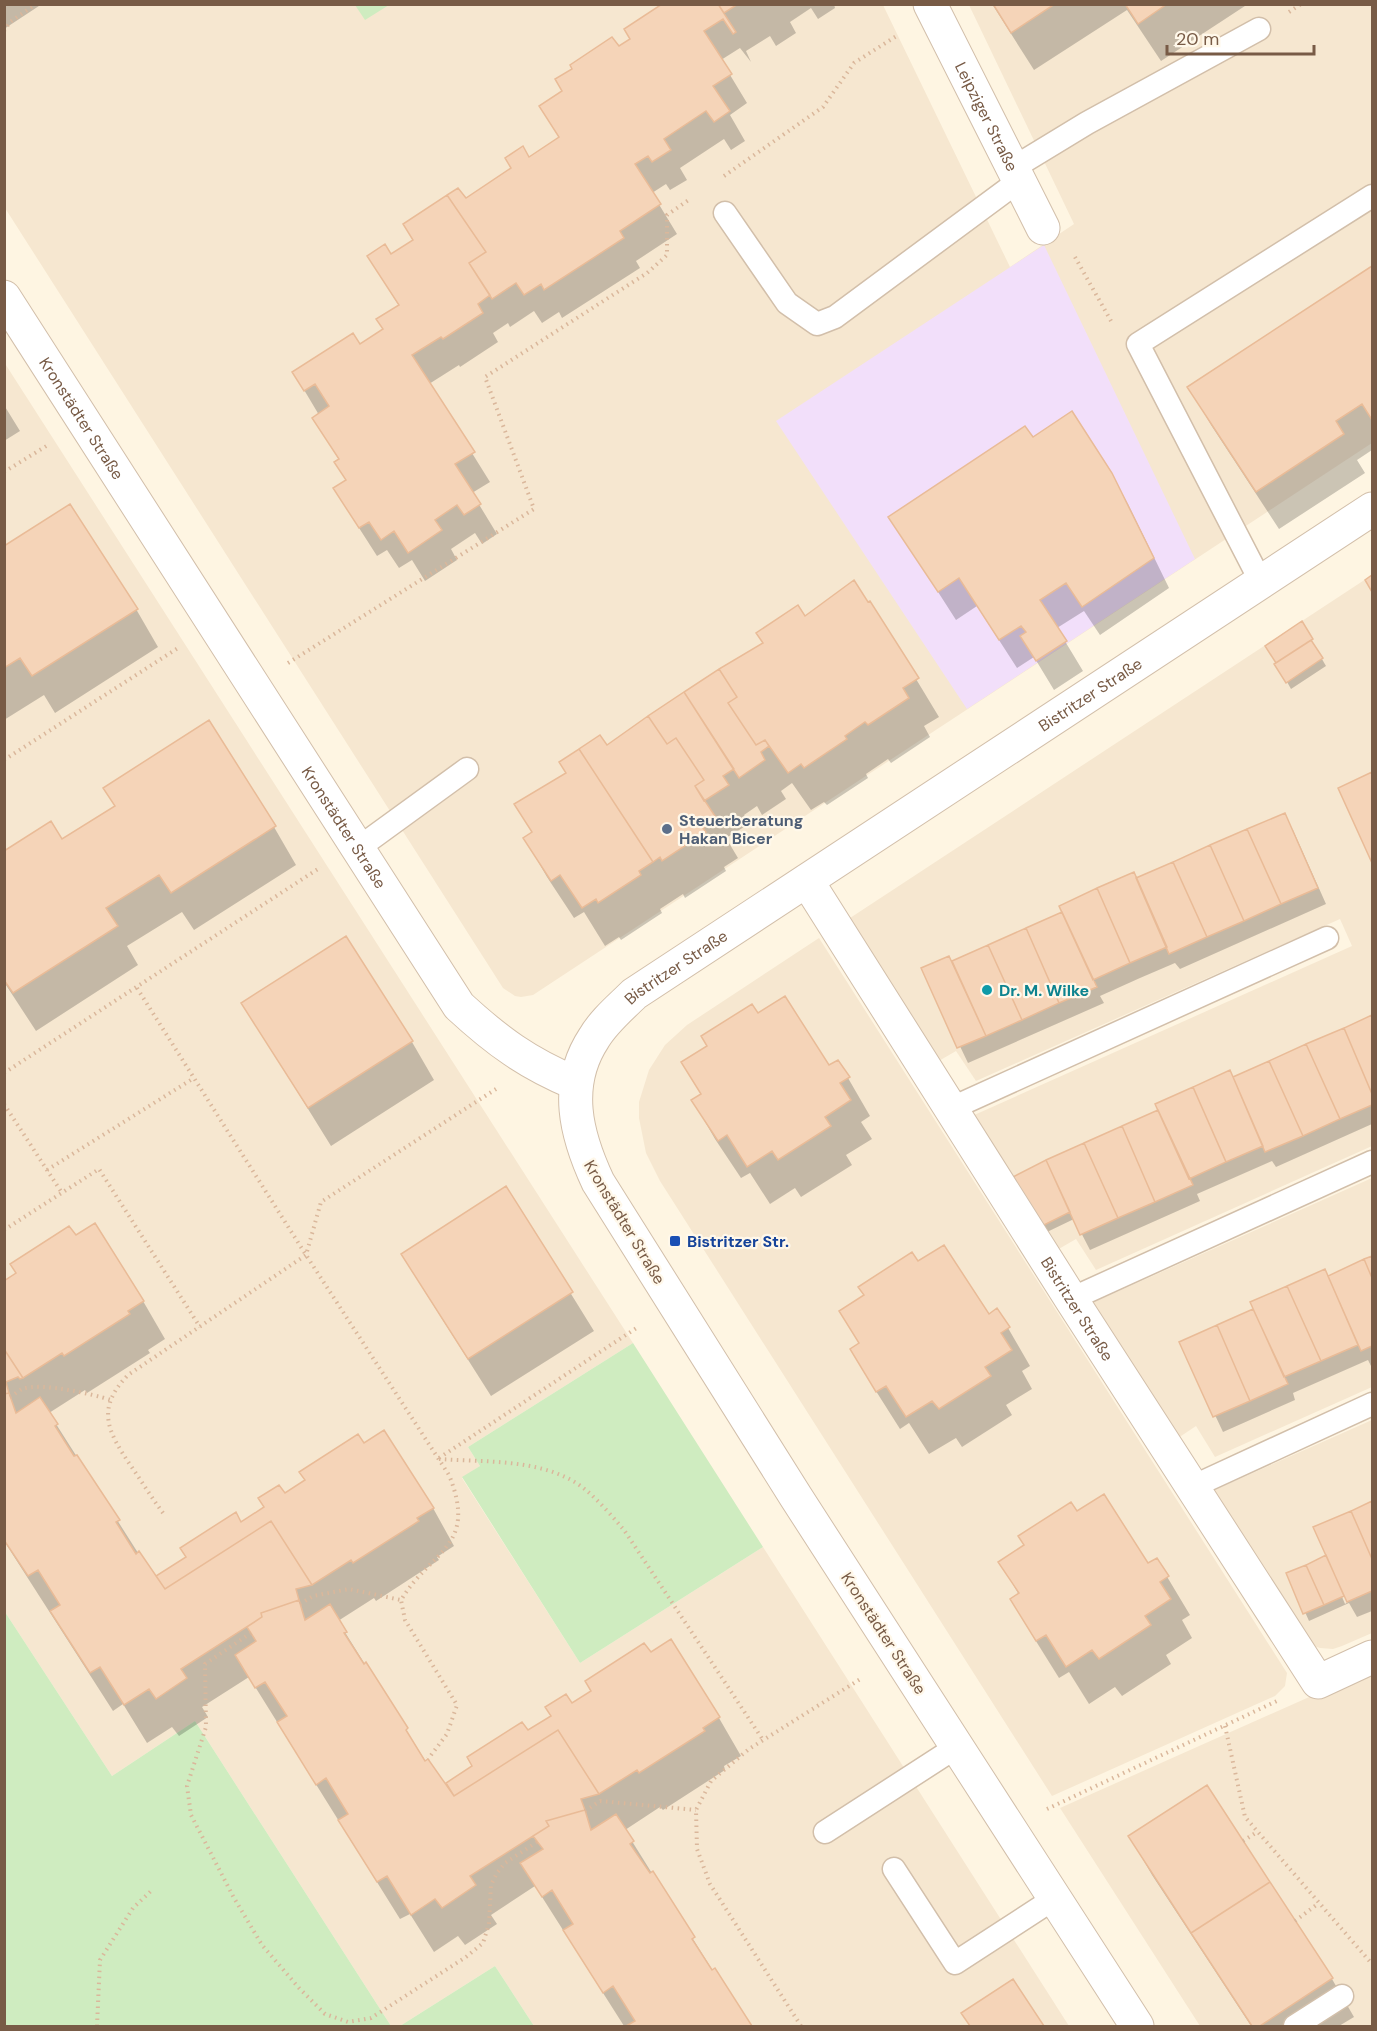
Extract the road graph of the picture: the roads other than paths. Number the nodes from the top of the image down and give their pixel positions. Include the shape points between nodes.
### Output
1 (932, 8) edge
2 (1259, 29) dead end
3 (1016, 174) junction
4 (1372, 196) edge
5 (725, 213) dead end
6 (1043, 228) road end
7 (4, 297) edge
8 (1372, 509) edge
9 (1261, 582) junction
10 (467, 769) dead end
11 (356, 848) junction
12 (807, 881) junction
13 (1327, 938) dead end
14 (575, 1083) junction
15 (950, 1109) junction
16 (1372, 1162) edge
17 (1071, 1299) junction
18 (1372, 1404) edge
19 (1192, 1487) junction
20 (1372, 1657) edge
21 (958, 1746) junction
22 (825, 1832) dead end
23 (894, 1869) dead end
24 (1055, 1898) junction
25 (1342, 1996) dead end
26 (1137, 2026) edge
27 (1295, 2026) edge

1 - 3 street, Leipziger Straße
2 - 3 lane via 1088,123
3 - 5 lane via 835,317 817,324 788,303
3 - 6 street, Leipziger Straße
4 - 9 lane via 1138,344
7 - 11 street, Kronstädter Straße
8 - 9 street, Bistritzer Straße
9 - 12 street, Bistritzer Straße
10 - 11 lane
11 - 14 street, Kronstädter Straße via 459,1006 492,1036 534,1064
12 - 14 street, Bistritzer Straße via 634,994 593,1039
12 - 15 street, Bistritzer Straße
13 - 15 lane
14 - 21 street, Kronstädter Straße via 578,1128 598,1182
15 - 17 street, Bistritzer Straße
16 - 17 lane
17 - 19 street, Bistritzer Straße
18 - 19 lane
19 - 20 street, Bistritzer Straße via 1318,1682
21 - 22 lane
21 - 24 street, Kronstädter Straße
23 - 24 lane via 955,1963
24 - 26 street, Kronstädter Straße
25 - 27 lane

